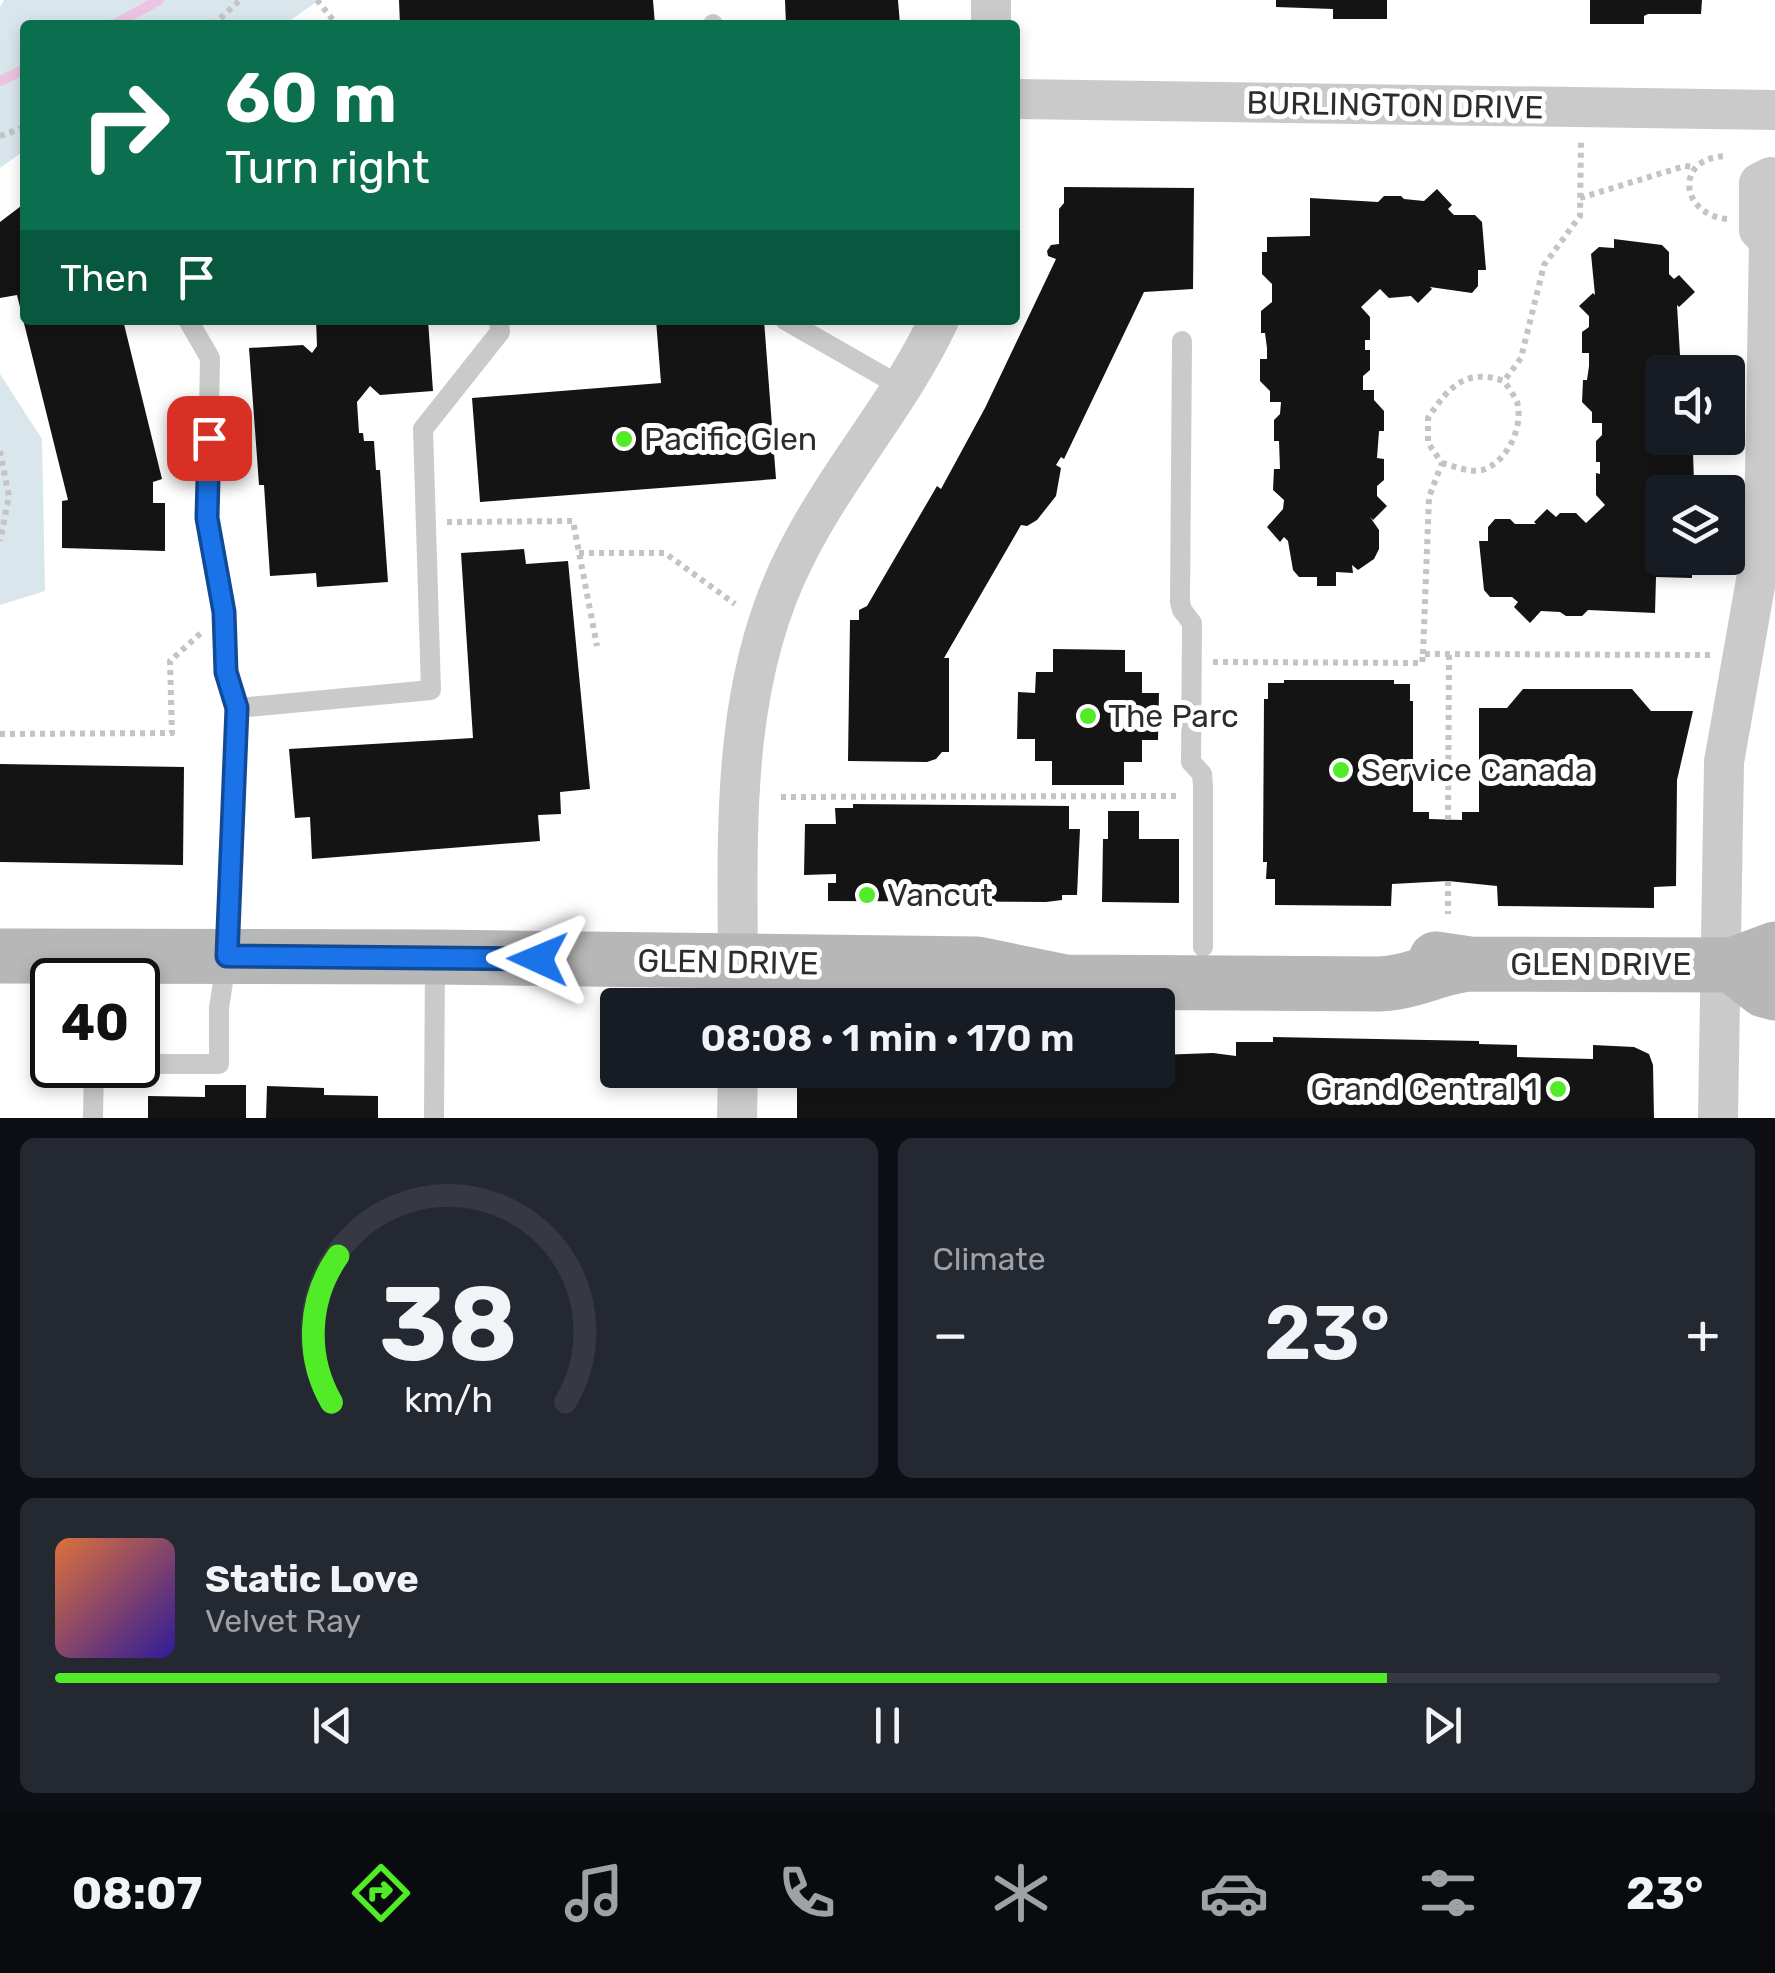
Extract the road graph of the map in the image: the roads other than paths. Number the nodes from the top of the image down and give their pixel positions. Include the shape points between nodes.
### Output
1 (1020, 99) edge
2 (1773, 110) edge
3 (1773, 178) edge
4 (1772, 238) edge
5 (191, 325) edge
6 (499, 325) edge
7 (794, 325) edge
8 (936, 325) edge
9 (1182, 341) dead end
10 (1771, 363) edge
11 (902, 387) junction
12 (237, 708) junction
13 (1203, 947) junction
14 (0, 956) edge
15 (227, 956) junction
16 (434, 957) junction
17 (977, 964) junction
18 (1470, 964) junction
19 (1751, 968) edge
20 (739, 984) edge
21 (160, 1064) edge
22 (94, 1088) edge
23 (738, 1088) edge
24 (93, 1118) edge
25 (434, 1118) edge
26 (738, 1118) edge
27 (1718, 1118) edge

1 - 2 street, BURLINGTON DRIVE
2 - 3 street
3 - 4 street via 1759,183 1759,230
4 - 10 street
5 - 12 lane via 210,358 207,518 224,612 226,672
6 - 12 lane via 423,429 430,690
7 - 11 lane
8 - 11 street
9 - 13 lane via 1180,602 1192,623 1191,762 1202,774
10 - 19 street via 1764,535 1724,762
11 - 20 street via 802,544 760,648 743,747
12 - 15 lane
13 - 17 street, GLEN DRIVE via 1058,947
13 - 18 street, GLEN DRIVE via 1389,949
14 - 15 street, GLEN DRIVE
15 - 16 street, GLEN DRIVE
15 - 21 lane via 218,1064
16 - 20 street, GLEN DRIVE
16 - 25 lane
17 - 18 street, GLEN DRIVE via 1065,982 1379,984
17 - 20 street, GLEN DRIVE
18 - 19 street, GLEN DRIVE
19 - 27 street
22 - 24 lane
23 - 26 street

